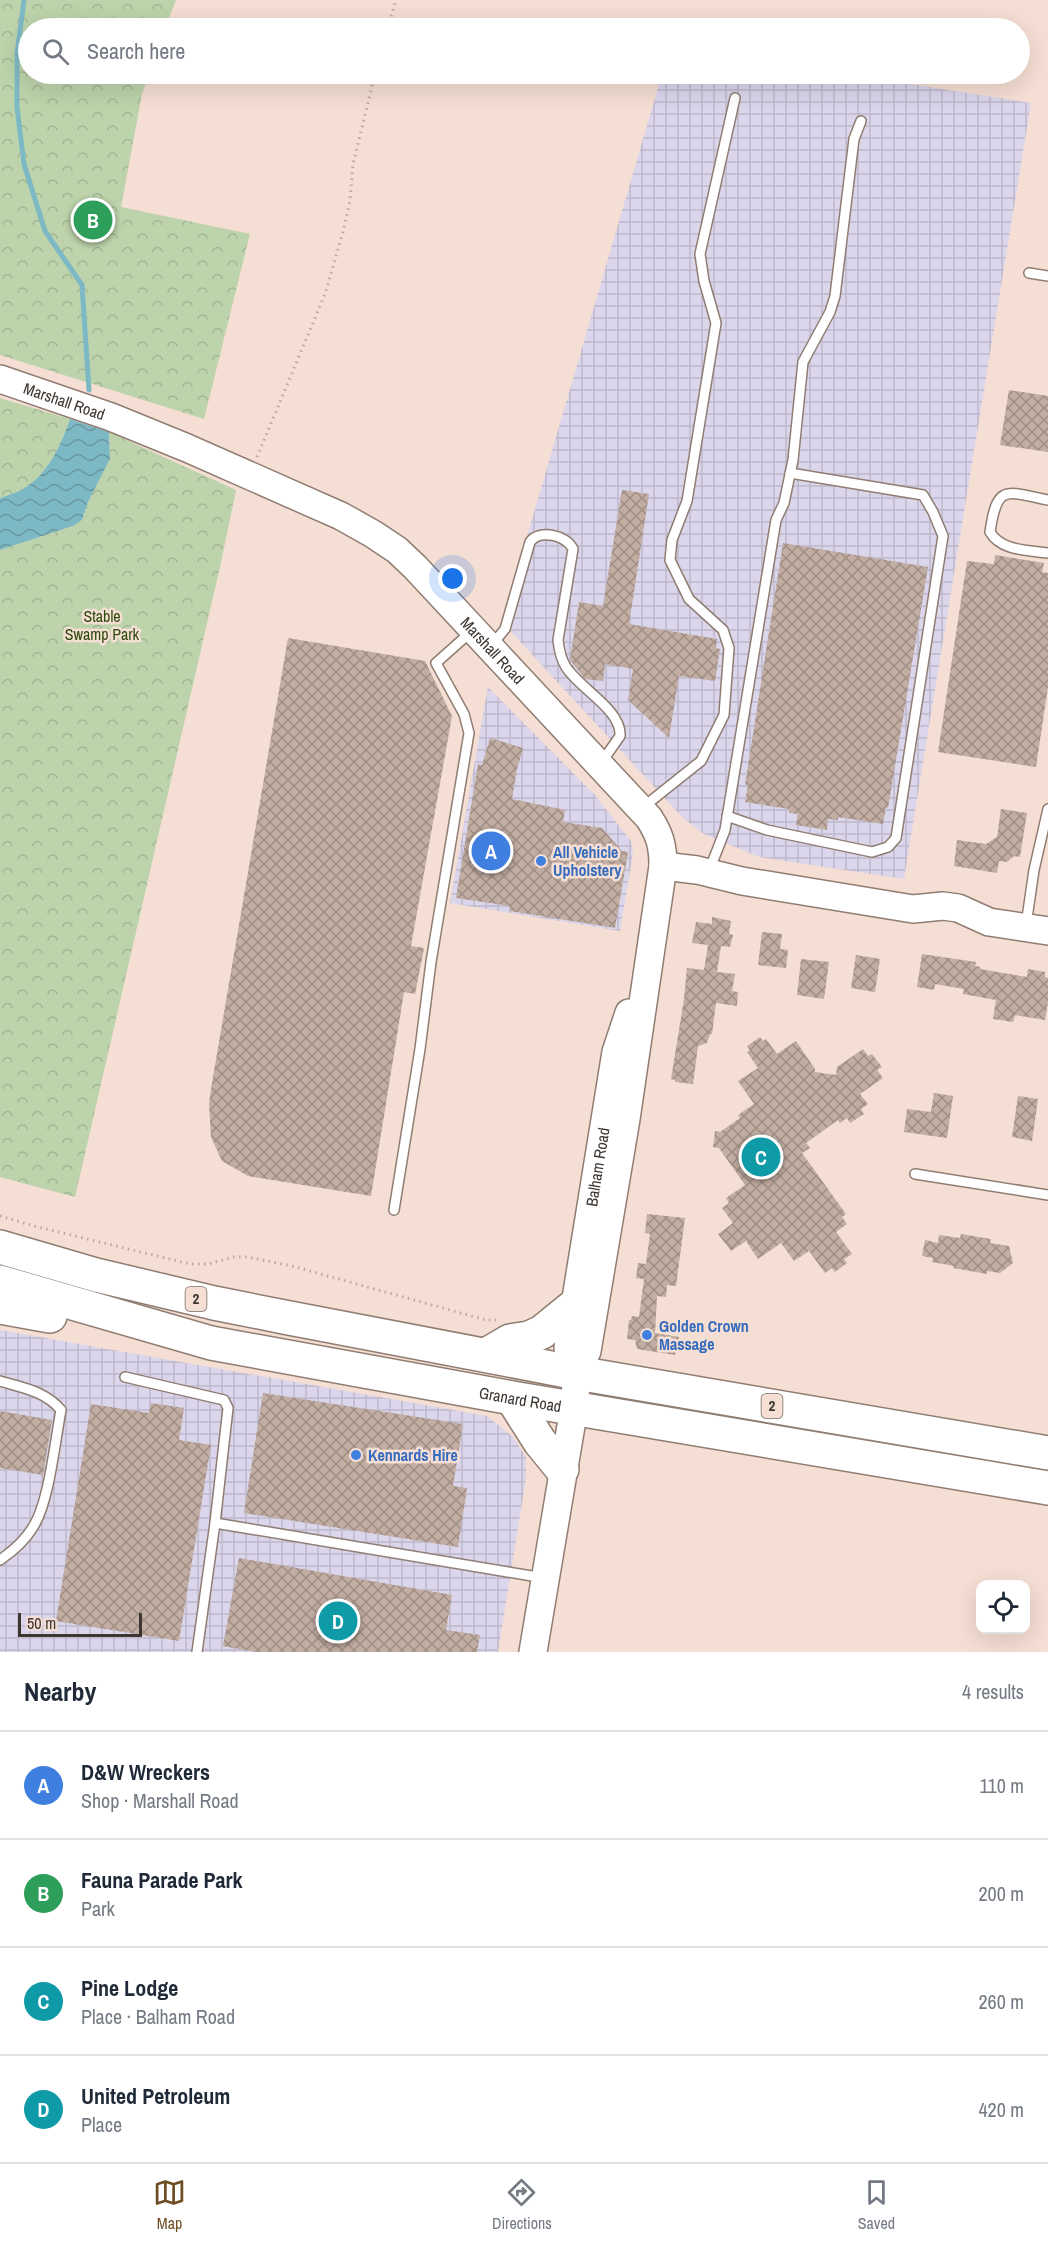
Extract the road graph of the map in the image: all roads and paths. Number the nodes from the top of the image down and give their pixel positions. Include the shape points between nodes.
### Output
1 (396, 0) edge
2 (391, 18) edge
3 (373, 84) edge
4 (735, 98) dead end
5 (861, 121) dead end
6 (1029, 273) dead end
7 (1048, 276) edge
8 (0, 380) edge
9 (790, 473) junction
10 (250, 475) junction
11 (1048, 500) edge
12 (1048, 553) edge
13 (482, 638) junction
14 (599, 765) junction
15 (640, 809) junction
16 (1048, 809) edge
17 (727, 816) junction
18 (663, 866) junction
19 (708, 873) junction
20 (1037, 929) edge
21 (648, 964) junction
22 (915, 1174) dead end
23 (1048, 1195) edge
24 (394, 1210) dead end
25 (0, 1216) edge
26 (0, 1247) edge
27 (0, 1282) edge
28 (574, 1305) junction
29 (0, 1307) edge
30 (497, 1320) dead end
31 (211, 1343) junction
32 (486, 1355) junction
33 (577, 1373) junction
34 (125, 1377) dead end
35 (0, 1381) edge
36 (512, 1398) junction
37 (574, 1408) junction
38 (1048, 1453) edge
39 (562, 1469) junction
40 (1048, 1488) edge
41 (215, 1523) junction
42 (0, 1560) edge
43 (545, 1578) junction
44 (197, 1652) edge
45 (533, 1652) edge

1 - 2 path
3 - 10 path via 353,164 343,232 325,294
4 - 15 lane via 700,254 716,323 687,501 672,540 670,560 689,599 723,630 729,648 724,715 701,761
5 - 9 lane via 854,139 835,296 803,362
6 - 7 lane
8 - 10 street, Marshall Road via 111,417
9 - 17 lane via 776,520
9 - 17 lane via 923,495 943,536 896,838 888,847 872,852 767,830
10 - 13 street, Marshall Road via 350,520 397,550
11 - 12 lane via 1013,493 1000,496 994,506 990,532 995,541 1006,546
13 - 14 street, Marshall Road
13 - 14 lane via 505,629 534,536 562,538 571,544 558,640 570,673 618,720 620,736
13 - 24 lane via 436,663 464,714 469,732
14 - 15 street, Marshall Road
15 - 18 street, Marshall Road via 660,837
16 - 20 lane via 1034,870
17 - 19 lane
18 - 19 street
18 - 21 street, Balham Road
19 - 20 street via 913,909 940,924 958,927 989,922
21 - 28 street, Balham Road via 616,1052
21 - 33 street, Balham Road via 589,1344
22 - 23 lane
25 - 30 path via 190,1264 248,1257 292,1266
26 - 32 highway, 2 via 214,1303
27 - 31 highway, Granard Road / 2
28 - 32 highway via 542,1332 510,1341
28 - 33 street, Balham Road via 568,1348
29 - 31 highway
31 - 36 highway, Granard Road / 2
32 - 33 highway, 2
33 - 37 street, Balham Road
33 - 38 highway, 2
34 - 41 lane via 224,1400 229,1417
35 - 42 lane via 41,1393 61,1410 42,1510 33,1528
36 - 37 highway, Granard Road / 2
36 - 39 highway
37 - 39 street, Balham Road
37 - 40 highway, Granard Road / 2
39 - 43 street, Balham Road
41 - 43 lane
41 - 44 lane
43 - 45 street, Balham Road

